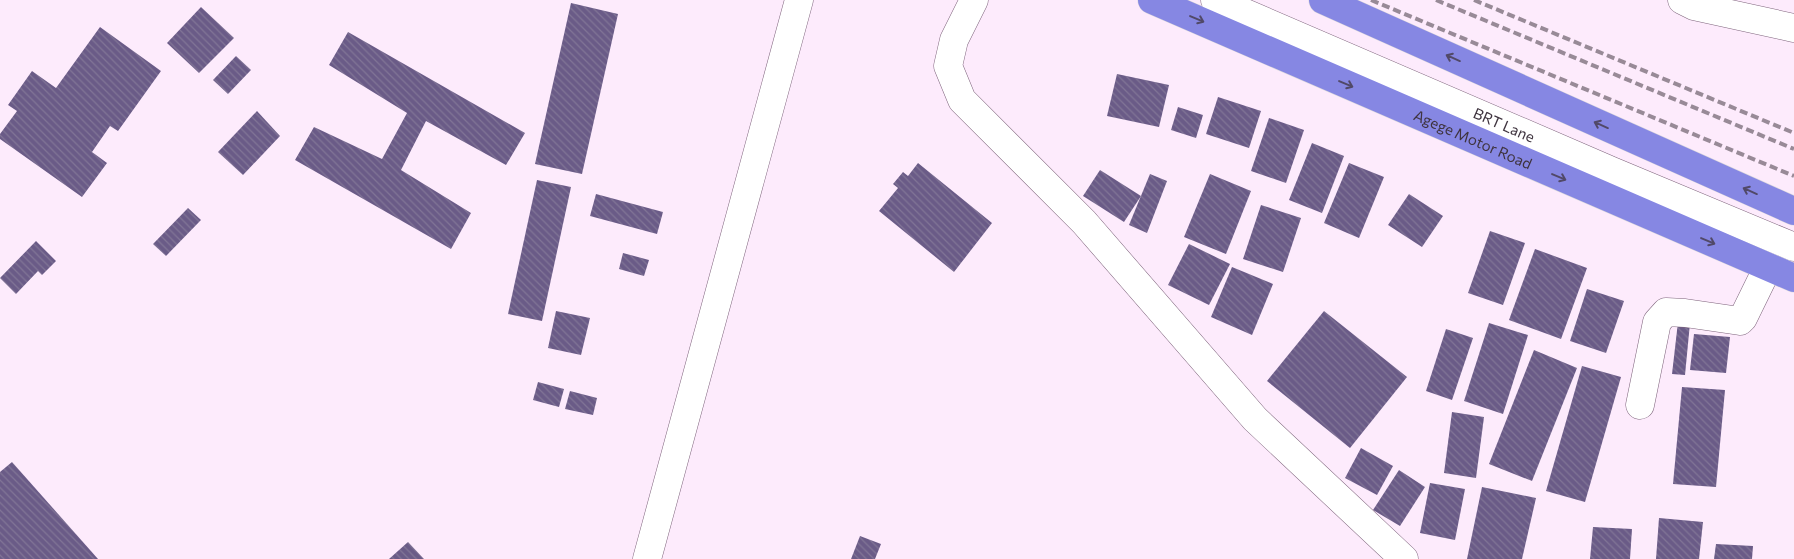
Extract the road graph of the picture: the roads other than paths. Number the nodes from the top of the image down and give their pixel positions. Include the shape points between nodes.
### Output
1 (799, 0) edge
2 (974, 0) edge
3 (1152, 0) edge
4 (1215, 0) edge
5 (1323, 0) edge
6 (1682, 0) edge
7 (1794, 28) edge
8 (1794, 211) edge
9 (1794, 247) edge
10 (1768, 267) junction
11 (1794, 278) edge
12 (1640, 405) dead end
13 (647, 559) edge
14 (1404, 559) edge

1 - 13 street
2 - 14 street via 954,40 948,66 962,100 1084,222 1254,419
3 -> 10 highway, Agege Motor Road
4 - 9 street, BRT Lane
8 -> 5 highway
6 - 7 street via 1694,6
10 - 11 highway, Agege Motor Road
10 - 12 street via 1740,321 1666,312 1658,322

